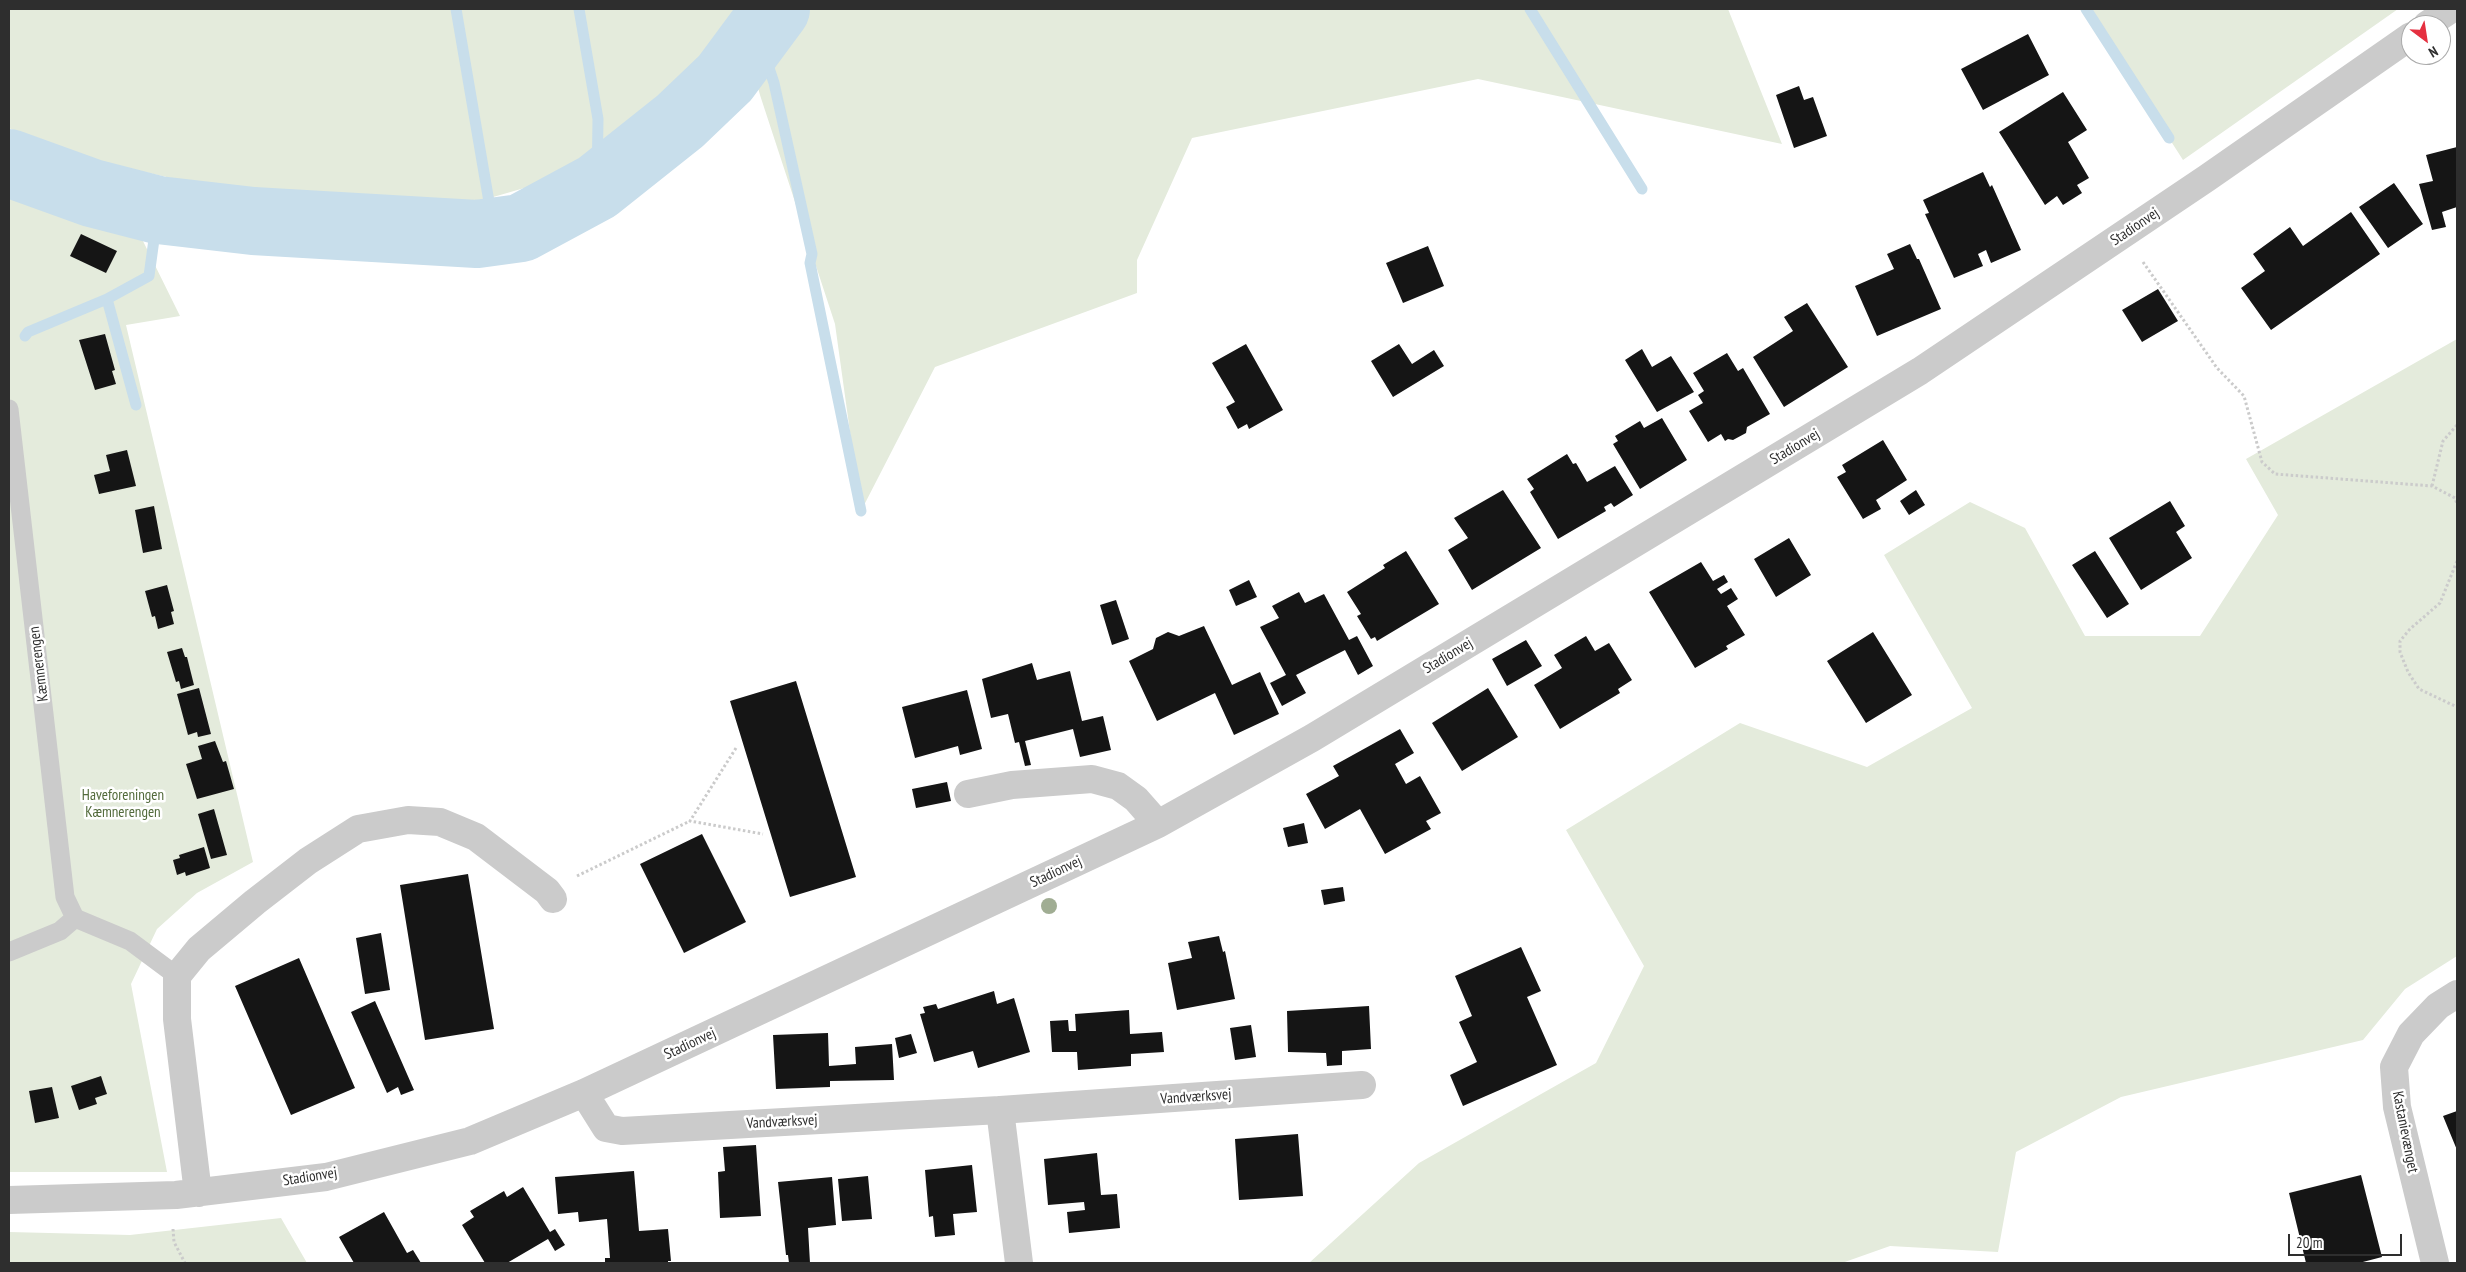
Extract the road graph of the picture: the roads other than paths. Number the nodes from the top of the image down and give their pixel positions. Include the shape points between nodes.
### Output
1 (2401, 43) edge
2 (9, 409) edge
3 (968, 794) dead end
4 (1158, 824) junction
5 (550, 895) road end
6 (76, 918) junction
7 (9, 952) edge
8 (178, 976) junction
9 (2457, 994) edge
10 (1362, 1085) dead end
11 (584, 1093) junction
12 (1000, 1110) junction
13 (198, 1193) junction
14 (9, 1200) edge
15 (1019, 1263) edge
16 (2435, 1263) edge

1 - 4 street, Stadionvej via 1920,371 1312,738
2 - 6 lane, Kæmnerengen via 65,897
3 - 4 street via 1012,785 1092,779 1118,786
4 - 11 street, Stadionvej
5 - 8 street via 476,837 440,822 408,820 358,829 308,861 255,902 199,949
6 - 7 lane via 60,930
6 - 8 lane via 130,941
8 - 13 street via 177,1018
9 - 16 street, Kastanievænget via 2438,1006 2411,1034 2394,1067 2397,1107
10 - 12 street, Vandværksvej
11 - 12 street, Vandværksvej via 606,1128 622,1131
11 - 13 street, Stadionvej via 470,1141 326,1177
12 - 15 street
13 - 14 street, Stadionvej

